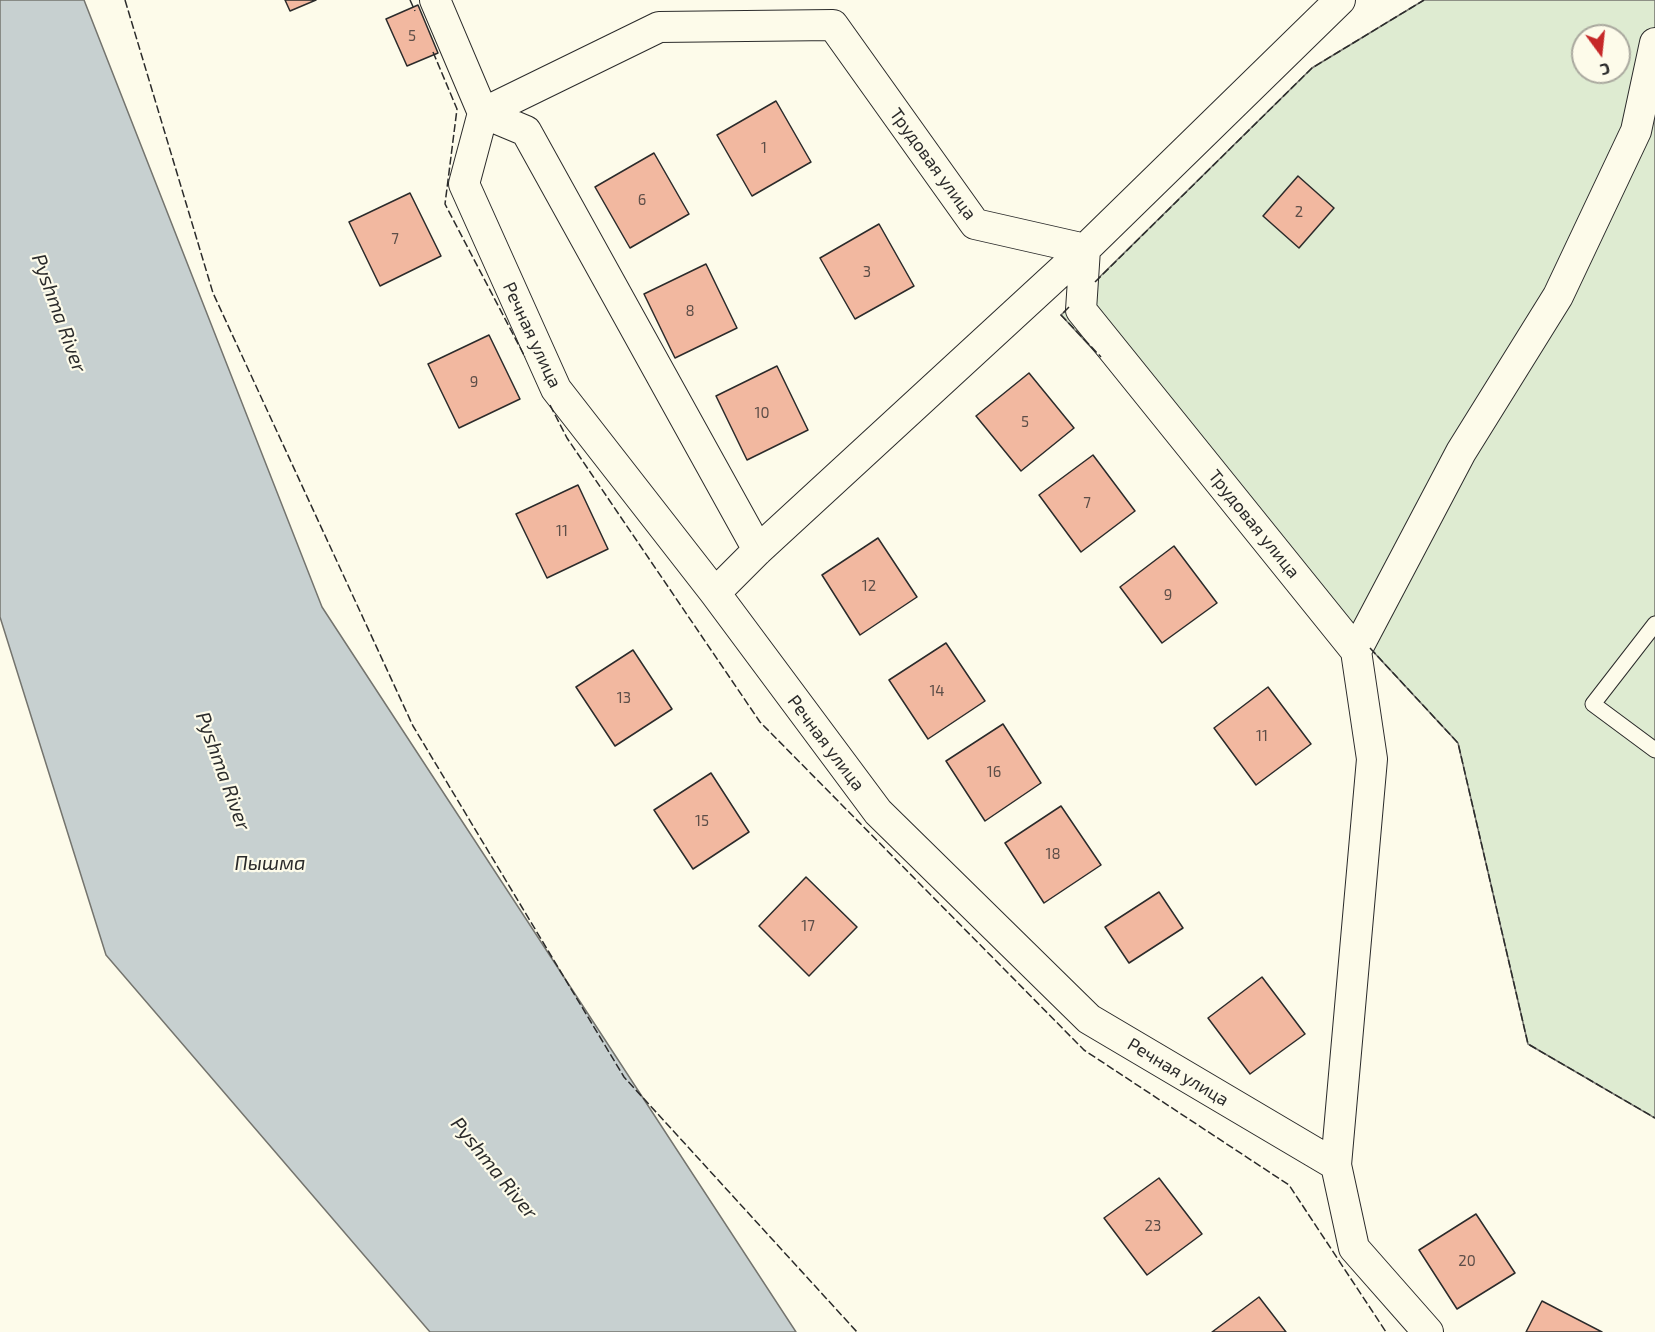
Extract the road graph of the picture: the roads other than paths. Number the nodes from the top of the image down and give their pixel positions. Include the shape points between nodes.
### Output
1 (435, 0) edge
2 (1338, 0) edge
3 (1655, 43) edge
4 (483, 113) junction
5 (1086, 249) junction
6 (758, 550) junction
7 (715, 593) junction
8 (1655, 624) edge
9 (1356, 651) junction
10 (1655, 750) edge
11 (1336, 1164) junction
12 (1428, 1332) edge

1 - 4 street
2 - 5 street
3 - 9 street via 1636,131 1558,296 1461,452
4 - 5 street, Трудовая улица via 659,27 833,25 975,224
4 - 6 street via 526,132
4 - 7 street, Речная улица via 464,184 556,389
5 - 6 street
5 - 9 street, Трудовая улица via 1081,310
6 - 7 street
7 - 11 street, Речная улица via 878,812 1089,1019
8 - 10 lane via 1593,704
9 - 11 street via 1372,759
11 - 12 street via 1354,1248

